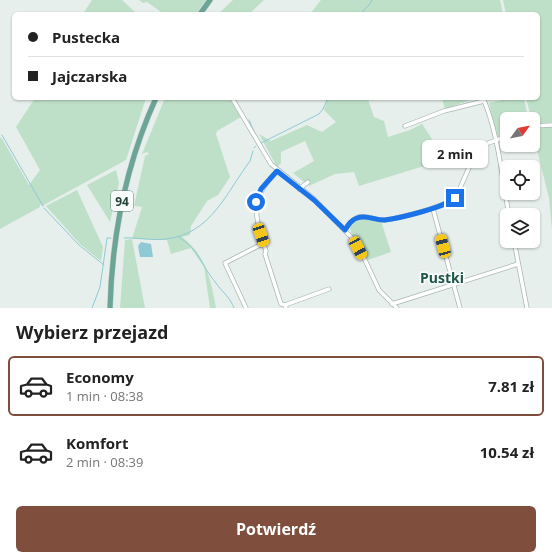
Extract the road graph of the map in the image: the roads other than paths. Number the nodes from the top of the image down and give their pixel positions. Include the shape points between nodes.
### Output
1 (210, 0) edge
2 (201, 12) edge
3 (155, 100) edge
4 (233, 100) edge
5 (483, 100) edge
6 (405, 126) dead end
7 (540, 126) edge
8 (552, 126) edge
9 (500, 139) edge
10 (495, 141) junction
11 (476, 151) junction
12 (424, 164) dead end
13 (277, 171) junction
14 (308, 182) dead end
15 (299, 189) junction
16 (433, 208) junction
17 (508, 208) edge
18 (345, 230) junction
19 (264, 243) junction
20 (515, 248) edge
21 (518, 264) junction
22 (453, 284) junction
23 (329, 289) dead end
24 (392, 304) junction
25 (285, 306) edge
26 (110, 308) edge
27 (246, 308) edge
28 (397, 308) edge
29 (460, 308) edge
30 (527, 308) edge

1 - 2 main road
3 - 26 main road, 94 via 139,139 122,202 113,262
4 - 13 street via 256,142
5 - 6 street
5 - 10 street via 487,105
7 - 8 street
9 - 10 street
10 - 11 street via 481,145
10 - 17 street
11 - 12 street
11 - 16 street via 455,198
13 - 15 street
13 - 19 street via 261,189 255,209
14 - 15 street
15 - 18 street
16 - 18 street via 385,220 362,216 352,220
16 - 22 street
18 - 24 street via 358,248 379,290
19 - 25 street via 281,304
19 - 27 street via 225,262
20 - 21 street
21 - 22 street
21 - 30 street
22 - 24 street
22 - 29 street
23 - 25 street
24 - 28 street

